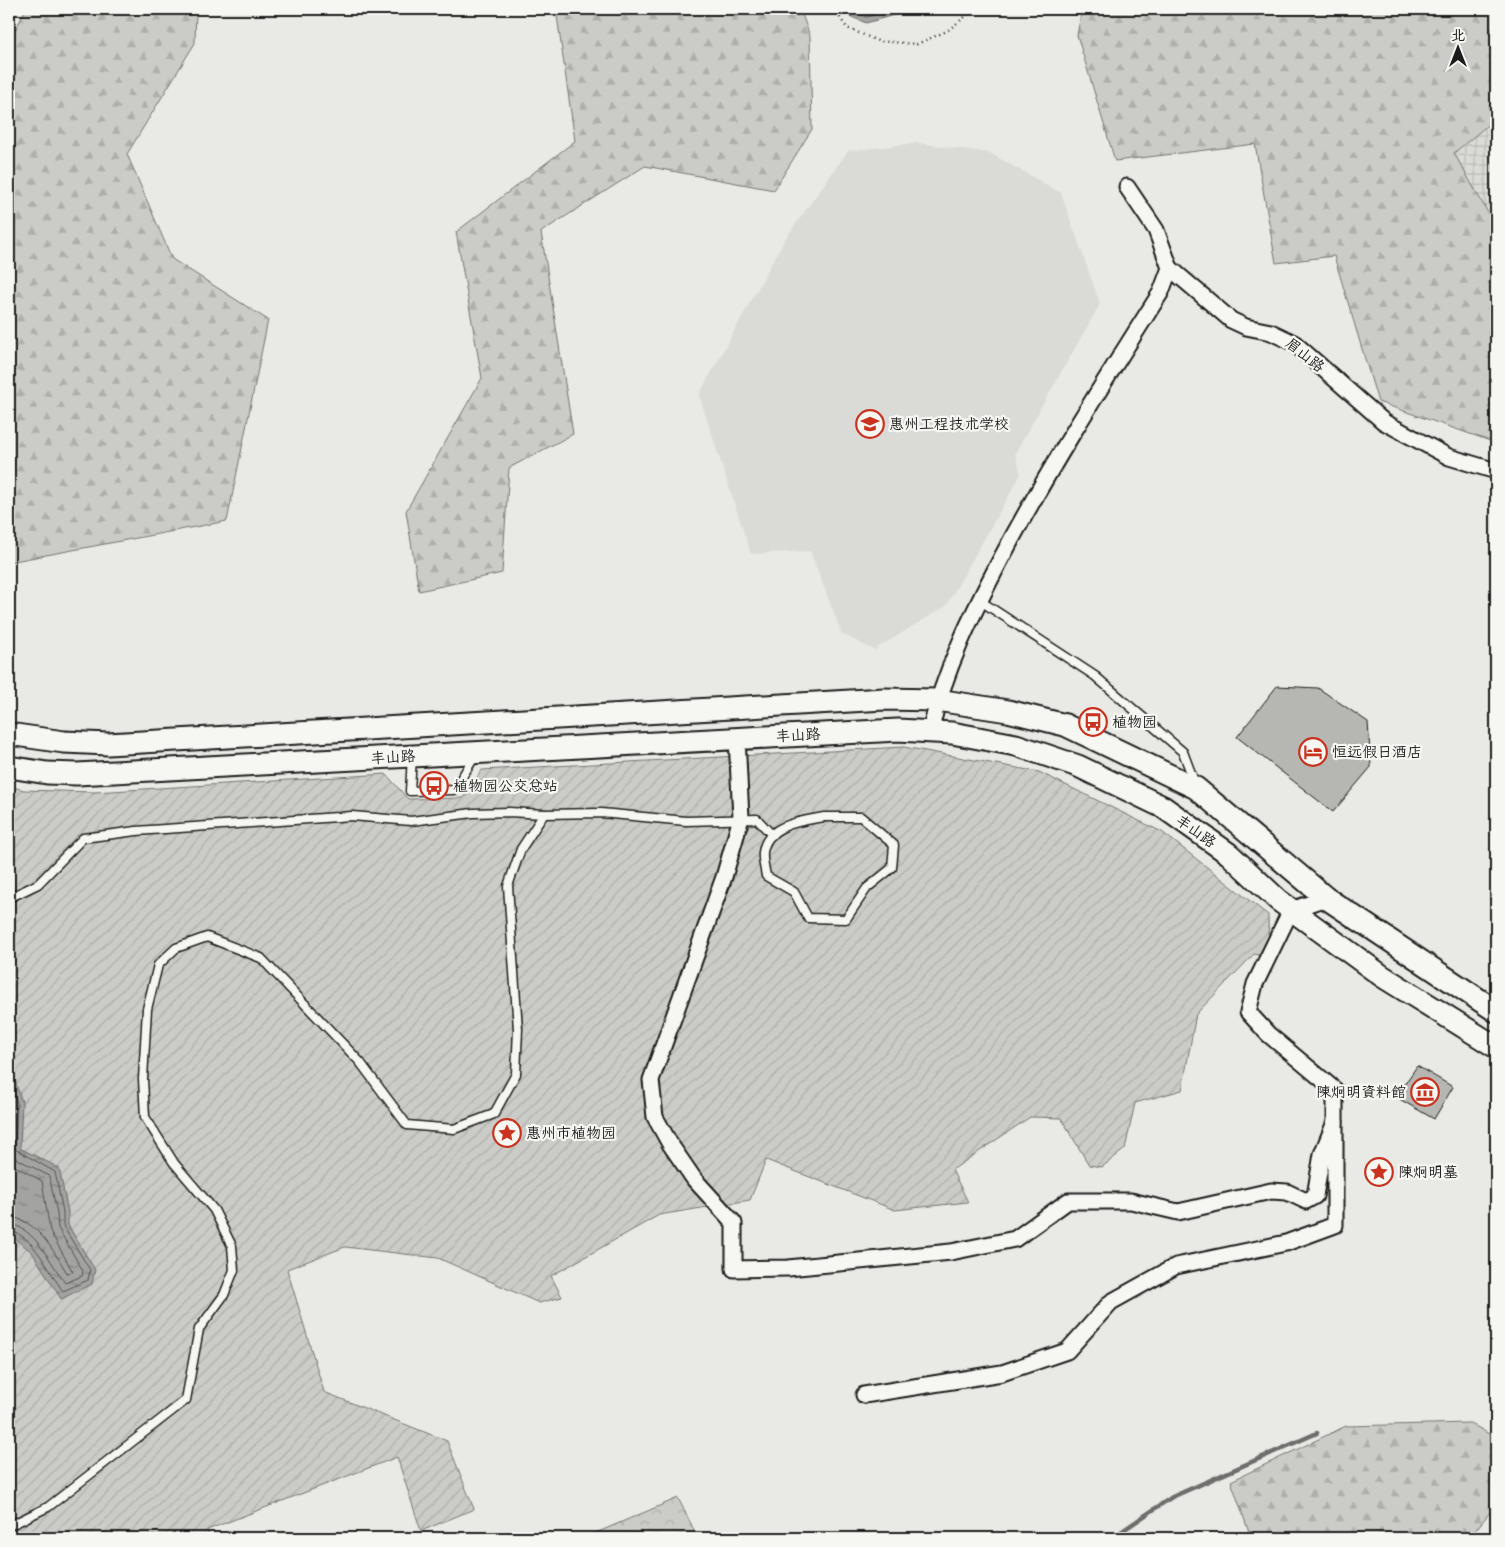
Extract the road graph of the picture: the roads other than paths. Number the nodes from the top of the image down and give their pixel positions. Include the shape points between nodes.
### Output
1 (1127, 187) dead end
2 (1170, 268) junction
3 (1496, 471) edge
4 (979, 600) junction
5 (937, 700) junction
6 (441, 725) junction
7 (930, 732) junction
8 (9, 734) edge
9 (737, 738) junction
10 (477, 752) junction
11 (412, 755) junction
12 (9, 767) edge
13 (1196, 788) junction
14 (544, 814) junction
15 (741, 818) junction
16 (772, 835) junction
17 (9, 898) edge
18 (1326, 898) junction
19 (1292, 910) junction
20 (1496, 1011) edge
21 (1496, 1047) edge
22 (1335, 1122) junction
23 (864, 1395) dead end
24 (9, 1526) edge

1 - 2 street, 眉山路 via 1156,230
2 - 3 street, 眉山路 via 1231,320 1271,332 1294,344 1384,422 1449,457
2 - 4 street via 1161,292 1038,489
4 - 5 street
4 - 13 lane via 1095,676 1183,752
5 - 6 main road, 丰山路 via 884,699
5 - 7 street
5 - 13 main road, 丰山路 via 1008,710 1064,725
6 - 8 main road, 丰山路 via 108,744
6 - 11 main road
7 - 9 main road, 丰山路 via 898,730
7 - 19 main road, 丰山路 via 1016,745 1078,766 1163,807 1229,854
9 - 10 main road, 丰山路
9 - 15 street
10 - 11 main road, 丰山路
10 - 11 lane via 454,790 410,791
11 - 12 main road, 丰山路 via 77,774
13 - 18 main road, 丰山路
14 - 15 lane via 601,813 686,821
14 - 17 lane via 509,812 411,821 352,816 136,830 83,838 38,884
14 - 24 lane via 522,849 508,886 518,1029 516,1074 494,1114 454,1129 407,1125 360,1062 261,958 207,937 176,948 158,965 147,1009 143,1079 145,1117 174,1163 214,1210 232,1246 234,1270 224,1295 199,1329 186,1400 48,1507
15 - 16 lane via 758,819
15 - 22 street via 724,877 651,1080 656,1117 670,1144 694,1179 734,1223 734,1269 788,1268 952,1252 1015,1239 1068,1201 1131,1200 1178,1212 1271,1191 1286,1192 1306,1201 1315,1196 1322,1154
16 - 16 lane via 763,852 766,876 794,892 808,918 846,919 867,888 892,868 894,845 861,817 824,817 790,823
18 - 19 street
18 - 20 main road, 丰山路
19 - 21 main road, 丰山路 via 1382,976
19 - 22 street via 1255,984 1248,1012 1268,1034 1335,1090
22 - 23 street via 1335,1225 1286,1244 1176,1266 1111,1302 1067,1351 1002,1373

